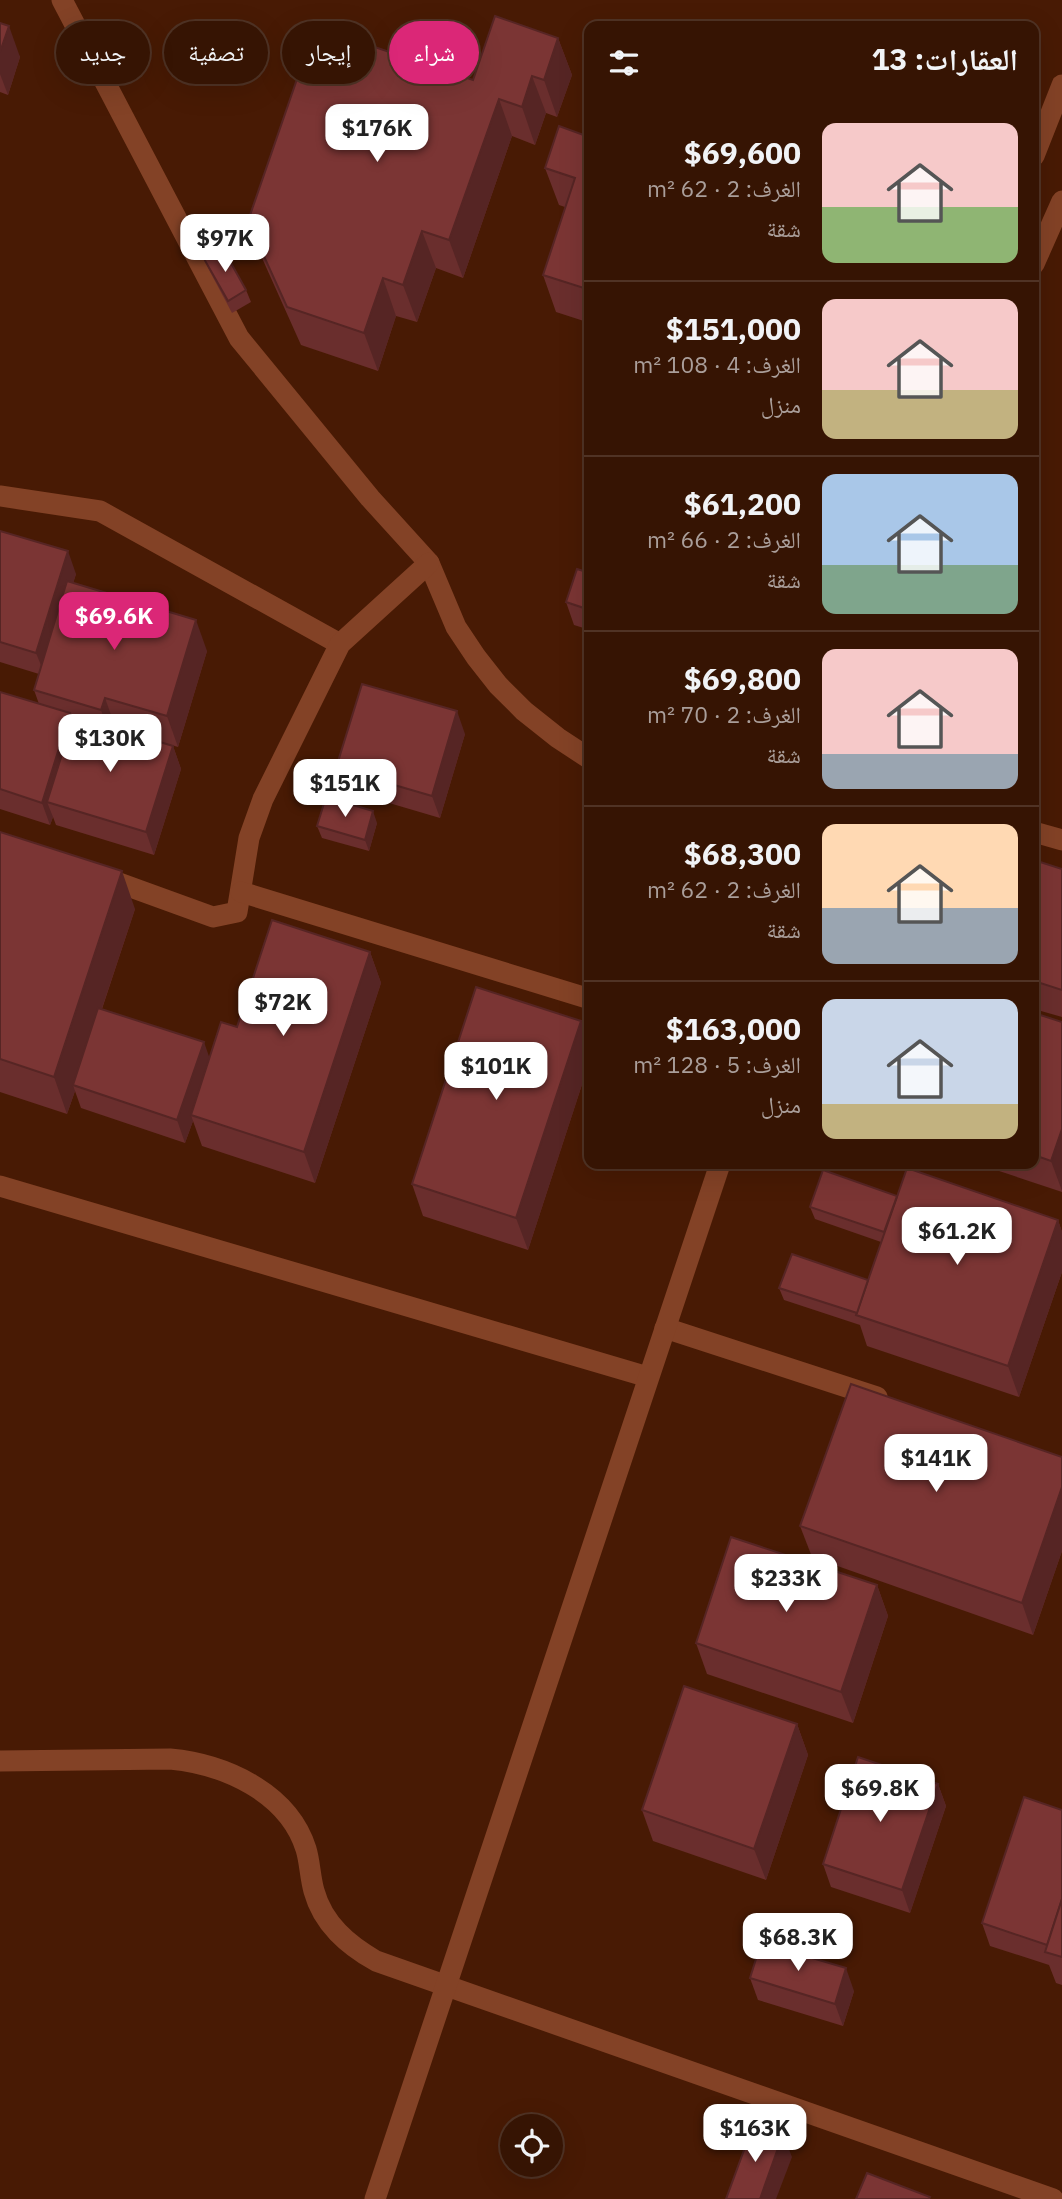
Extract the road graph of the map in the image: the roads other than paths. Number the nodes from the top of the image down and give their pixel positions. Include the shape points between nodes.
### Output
1 (62, 0) edge
2 (1062, 85) edge
3 (1039, 143) edge
4 (1062, 201) edge
5 (1039, 253) edge
6 (0, 496) edge
7 (429, 563) junction
8 (340, 644) junction
9 (584, 756) edge
10 (1039, 833) edge
11 (1062, 840) edge
12 (79, 868) edge
13 (241, 892) junction
14 (584, 997) edge
15 (718, 1169) edge
16 (0, 1186) edge
17 (665, 1328) junction
18 (648, 1377) junction
19 (890, 1401) edge
20 (0, 1761) edge
21 (445, 1986) junction
22 (376, 2199) edge
23 (1054, 2199) edge

1 - 7 street via 239,338
2 - 3 street
4 - 5 street
6 - 8 street via 100,511
7 - 8 street
7 - 9 street via 456,627 498,685
8 - 13 street via 263,800 249,838
10 - 11 street
12 - 13 street via 213,917 237,912
13 - 14 street
15 - 17 street
16 - 18 street
17 - 18 street
17 - 19 street
18 - 21 street
20 - 21 street via 170,1759 223,1769 275,1802 297,1829 314,1894 339,1934 376,1961
21 - 22 street
21 - 23 street

